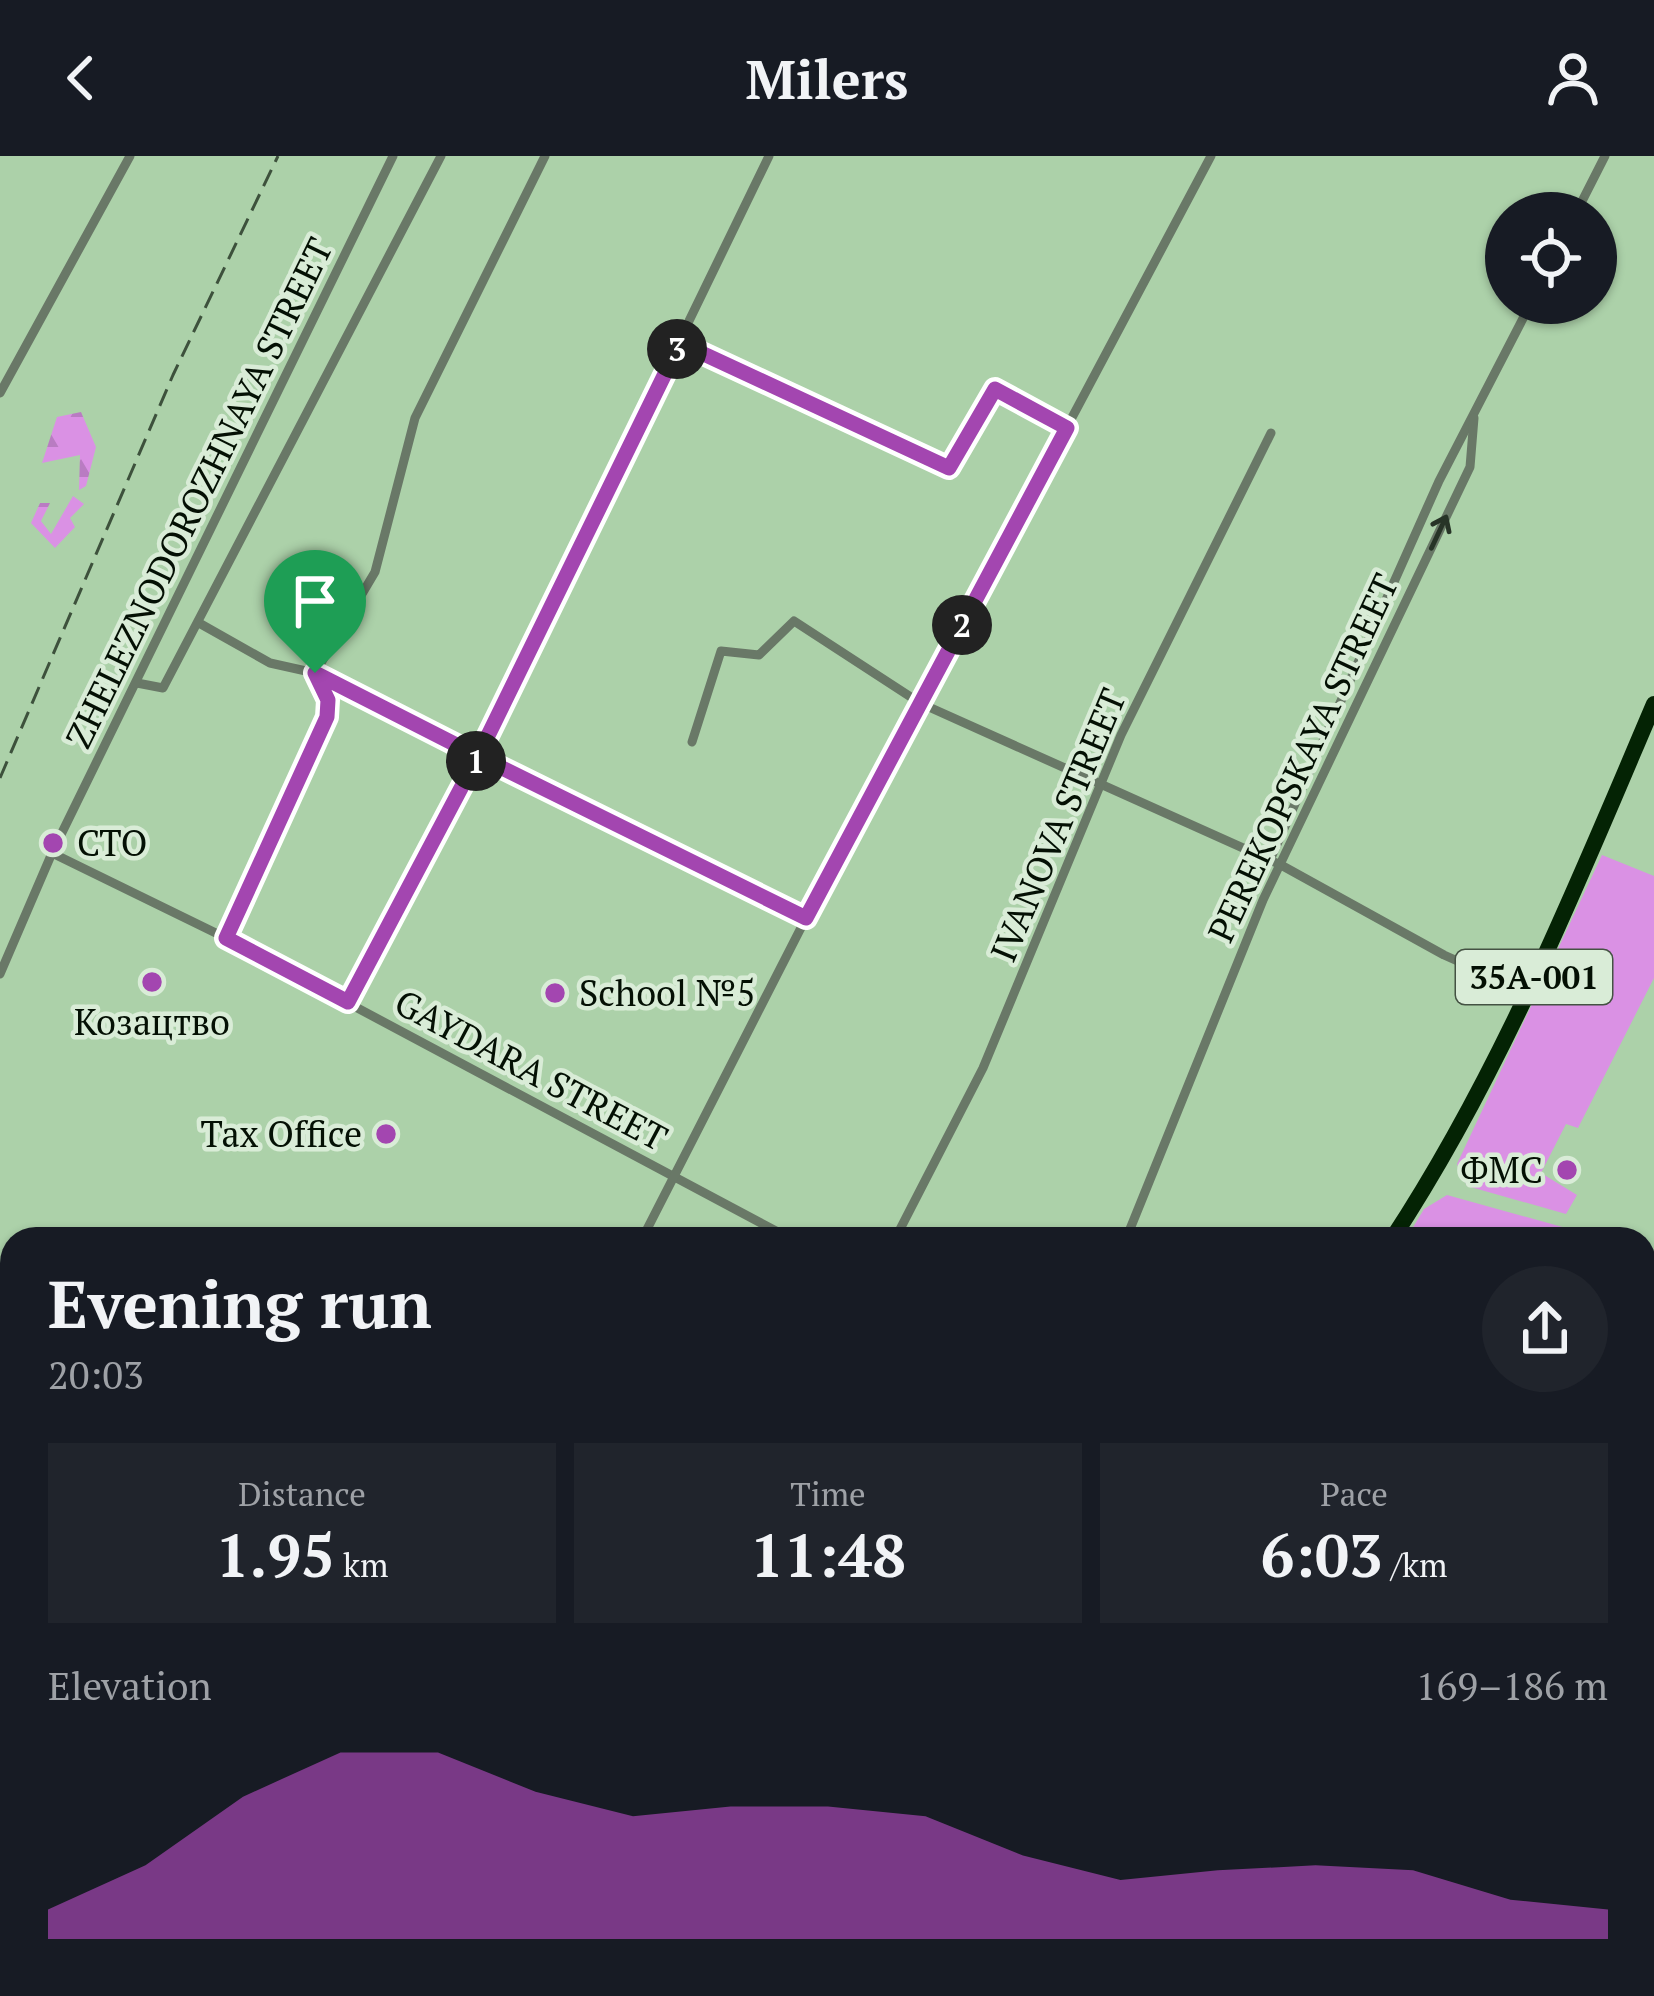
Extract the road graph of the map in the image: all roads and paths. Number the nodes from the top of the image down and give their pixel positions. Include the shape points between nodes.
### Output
1 (130, 156) edge
2 (393, 156) edge
3 (441, 156) edge
4 (545, 156) edge
5 (769, 156) edge
6 (1605, 156) edge
7 (1209, 157) edge
8 (1587, 192) edge
9 (1521, 324) edge
10 (680, 343) junction
11 (0, 393) edge
12 (1474, 418) junction
13 (1067, 428) junction
14 (1271, 433) dead end
15 (199, 623) junction
16 (315, 673) junction
17 (137, 683) junction
18 (920, 704) junction
19 (1654, 704) edge
20 (692, 742) dead end
21 (478, 756) junction
22 (1103, 788) junction
23 (52, 853) junction
24 (1275, 863) junction
25 (806, 918) junction
26 (226, 938) junction
27 (0, 974) edge
28 (1527, 992) junction
29 (348, 1002) junction
30 (675, 1177) junction
31 (648, 1227) edge
32 (768, 1227) edge
33 (901, 1227) edge
34 (1131, 1227) edge
35 (1400, 1227) edge

1 - 11 street
2 - 17 street, ZHELEZNODOROZHNAYA STREET
3 - 15 street
4 - 16 street via 415,418 375,572
5 - 10 street
6 - 8 street
7 - 13 street
9 - 12 street, PEREKOPSKAYA STREET
10 - 13 street via 949,468 995,389
10 - 21 street
12 - 24 street via 1438,481
24 -> 12 street, PEREKOPSKAYA STREET via 1470,467
13 - 18 street
14 - 22 street, IVANOVA STREET via 1121,735
15 - 16 street via 271,663
15 - 17 street via 163,688
16 - 21 street
16 - 26 street via 327,717
17 - 23 street, ZHELEZNODOROZHNAYA STREET
18 - 20 street via 794,621 759,655 721,651
18 - 22 street
18 - 25 street
19 - 28 highway, 35А-001
21 - 25 street
21 - 29 street
22 - 24 street
22 - 33 street, IVANOVA STREET via 983,1068
23 - 26 street, GAYDARA STREET
23 - 27 street, ZHELEZNODOROZHNAYA STREET
24 - 28 street
24 - 34 street, PEREKOPSKAYA STREET
25 - 30 street
26 - 29 street, GAYDARA STREET
28 - 35 highway, 35А-001 via 1461,1130
29 - 30 street, GAYDARA STREET
30 - 31 street
30 - 32 street, GAYDARA STREET

